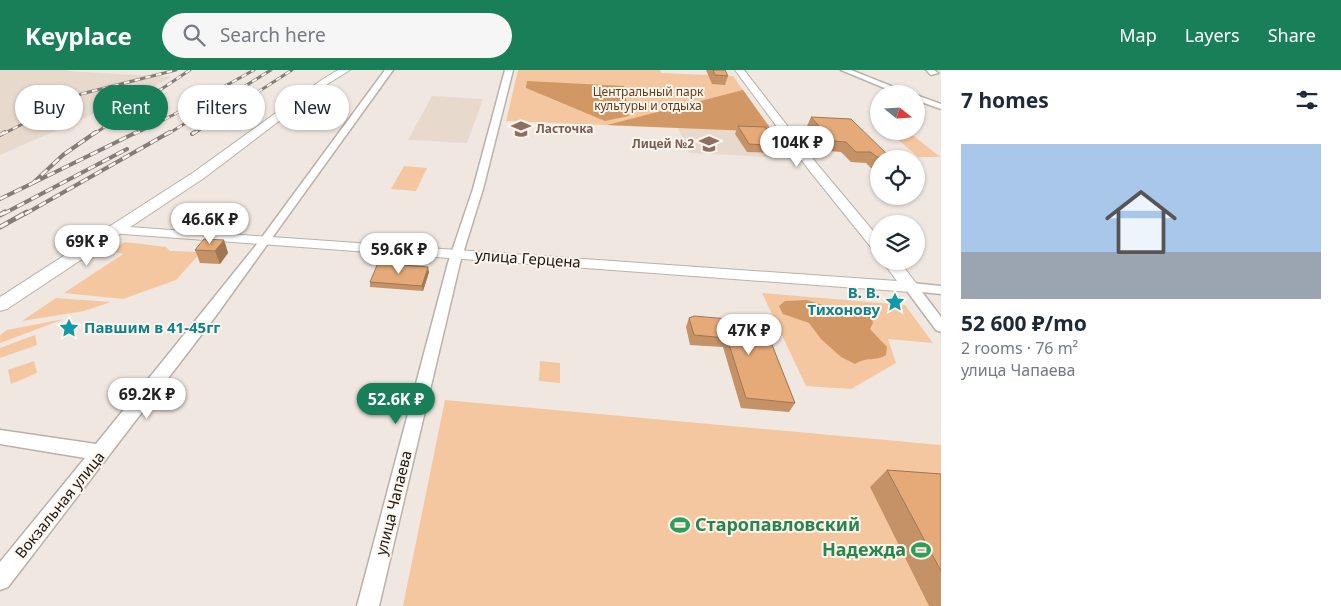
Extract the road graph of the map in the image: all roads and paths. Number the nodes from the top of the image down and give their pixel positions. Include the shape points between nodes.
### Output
1 (345, 70) edge
2 (389, 70) edge
3 (508, 70) edge
4 (739, 70) edge
5 (845, 70) edge
6 (884, 85) edge
7 (925, 101) edge
8 (941, 107) edge
9 (115, 230) junction
10 (870, 237) edge
11 (266, 240) junction
12 (457, 254) junction
13 (897, 270) edge
14 (911, 287) junction
15 (941, 290) edge
16 (0, 305) edge
17 (941, 326) edge
18 (0, 437) edge
19 (102, 453) junction
20 (0, 579) edge
21 (368, 606) edge

1 - 9 main road via 199,175
2 - 11 street, Вокзальная улица
3 - 12 street, улица Чапаева via 478,189
4 - 10 street
5 - 6 street
7 - 8 street
9 - 11 street, улица Герцена
9 - 16 main road
11 - 12 street, улица Герцена
11 - 19 street, Вокзальная улица
12 - 14 street, улица Герцена
12 - 21 street, улица Чапаева
13 - 14 street
14 - 15 street, улица Герцена
14 - 17 street
18 - 19 street
19 - 20 street, Вокзальная улица

